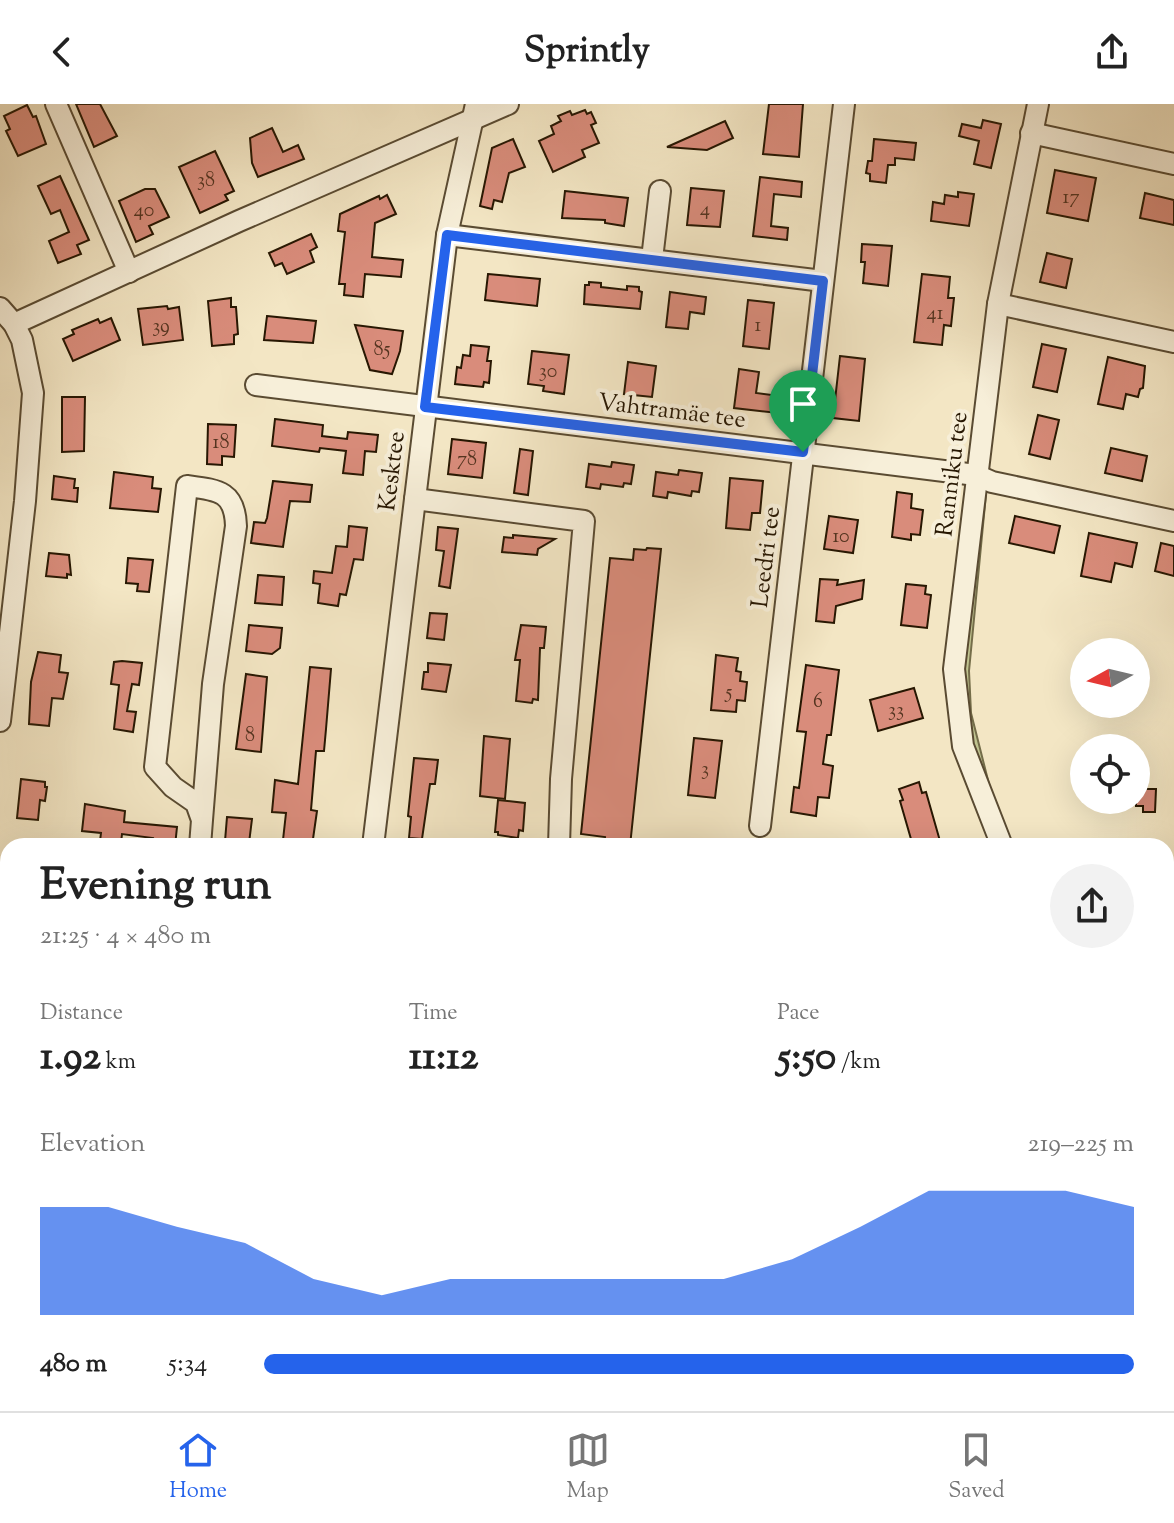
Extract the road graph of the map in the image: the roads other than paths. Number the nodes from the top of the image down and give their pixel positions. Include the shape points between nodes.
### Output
1 (56, 104) edge
2 (508, 104) edge
3 (844, 104) edge
4 (1038, 104) edge
5 (474, 112) edge
6 (1031, 133) junction
7 (1174, 164) edge
8 (660, 191) dead end
9 (447, 235) junction
10 (652, 259) junction
11 (129, 272) junction
12 (823, 281) junction
13 (998, 304) junction
14 (0, 308) edge
15 (14, 324) junction
16 (1174, 342) edge
17 (256, 385) dead end
18 (425, 407) junction
19 (803, 452) junction
20 (976, 475) junction
21 (415, 499) junction
22 (1174, 521) edge
23 (0, 721) edge
24 (202, 820) junction
25 (760, 826) dead end
26 (201, 838) edge
27 (374, 838) edge
28 (559, 838) edge
29 (999, 838) edge

1 - 11 street
2 - 5 street
3 - 12 street, Leedri tee
4 - 6 street, Ranniku tee
5 - 9 street, Kesktee
5 - 11 street
6 - 7 street
6 - 13 street, Ranniku tee
8 - 10 street
9 - 10 street
9 - 18 street, Kesktee
10 - 12 street
11 - 15 street
12 - 19 street, Leedri tee
13 - 16 street
13 - 20 street, Ranniku tee
14 - 15 street
15 - 23 street via 33,393
17 - 18 street, Vahtramäe tee
18 - 19 street, Vahtramäe tee
18 - 21 street, Kesktee
19 - 20 street, Vahtramäe tee
19 - 25 street, Leedri tee
20 - 22 street, Vahtramäe tee
20 - 29 street, Ranniku tee via 954,669 963,746
21 - 27 street, Kesktee
21 - 28 street via 584,521
24 - 24 street via 196,803 155,767 187,486 218,490 236,510
24 - 26 street

